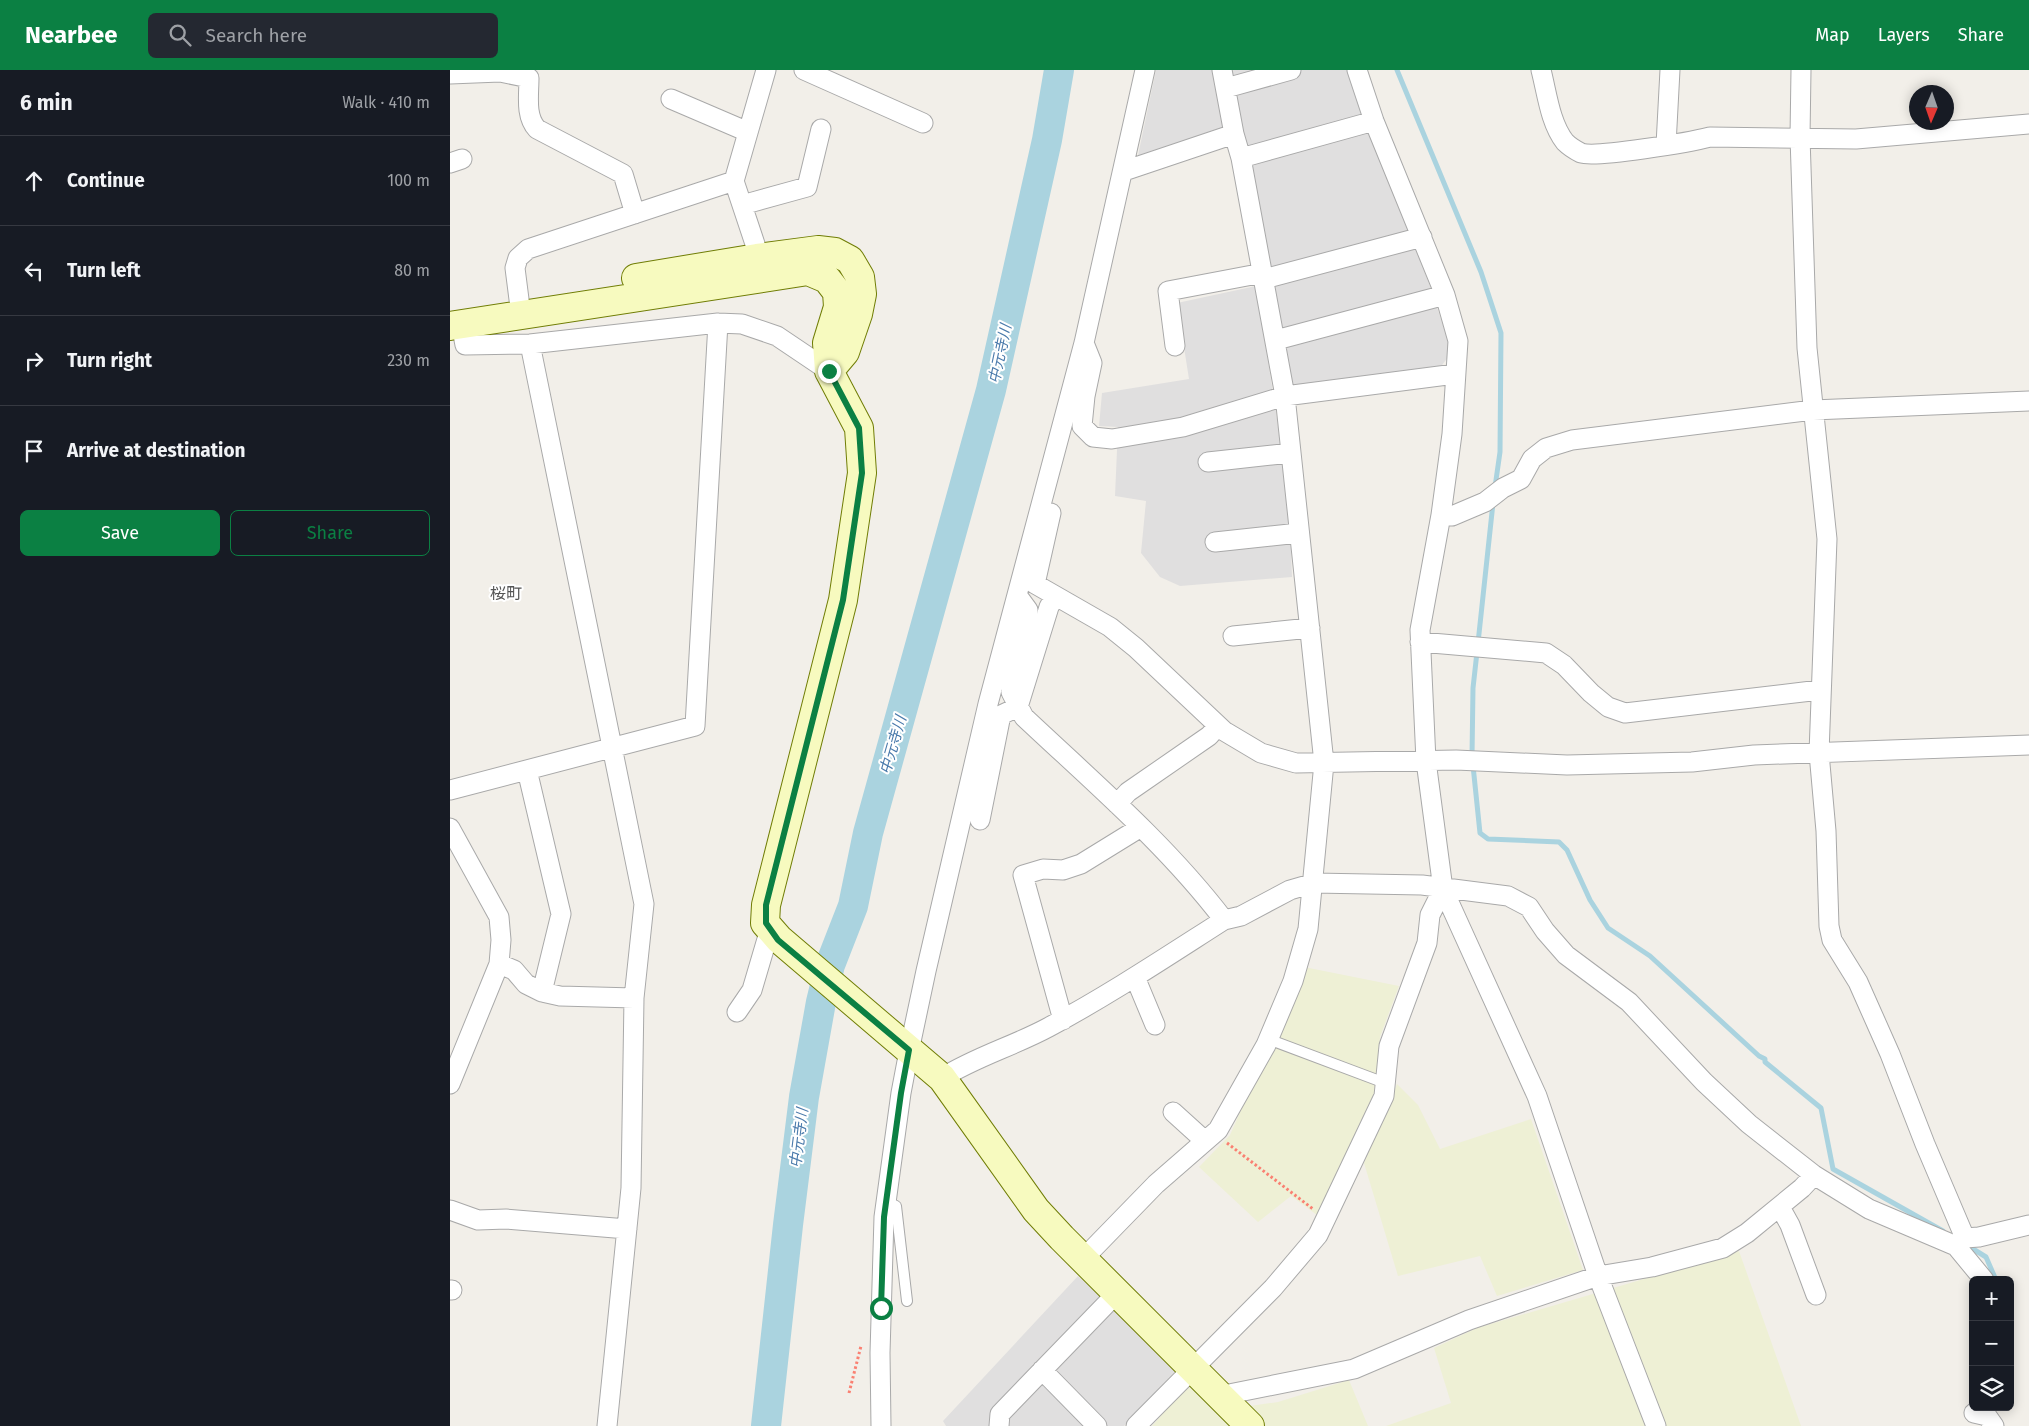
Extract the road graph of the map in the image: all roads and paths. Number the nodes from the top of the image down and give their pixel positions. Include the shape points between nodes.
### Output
1 (766, 70) edge
2 (804, 70) edge
3 (1145, 70) edge
4 (1291, 70) edge
5 (1357, 70) edge
6 (1541, 70) edge
7 (1670, 70) edge
8 (1801, 70) edge
9 (501, 71) edge
10 (450, 74) edge
11 (1224, 79) edge
12 (671, 99) dead end
13 (1374, 121) junction
14 (923, 123) dead end
15 (2029, 124) edge
16 (821, 129) dead end
17 (748, 132) junction
18 (1234, 134) junction
19 (1800, 137) junction
20 (1666, 145) junction
21 (1241, 158) junction
22 (1124, 170) junction
23 (734, 181) junction
24 (742, 205) junction
25 (635, 214) junction
26 (1422, 237) junction
27 (760, 268) junction
28 (1263, 276) junction
29 (1445, 294) junction
30 (520, 306) junction
31 (718, 323) junction
32 (455, 330) edge
33 (1276, 340) junction
34 (1084, 343) junction
35 (530, 344) junction
36 (1175, 346) dead end
37 (829, 371) junction
38 (1456, 374) junction
39 (1285, 396) junction
40 (2029, 401) edge
41 (1813, 410) junction
42 (1291, 452) junction
43 (1208, 462) dead end
44 (1050, 467) junction
45 (1441, 515) junction
46 (1299, 533) junction
47 (1215, 542) dead end
48 (1017, 595) junction
49 (1055, 596) junction
50 (1310, 628) junction
51 (1233, 636) dead end
52 (1420, 642) junction
53 (1820, 690) junction
54 (1018, 706) junction
55 (1218, 726) junction
56 (2029, 745) edge
57 (613, 746) junction
58 (1819, 753) junction
59 (1426, 761) junction
60 (1324, 763) junction
61 (527, 770) junction
62 (450, 790) edge
63 (1117, 804) junction
64 (980, 820) dead end
65 (1141, 827) junction
66 (450, 828) edge
67 (1314, 883) junction
68 (1443, 889) junction
69 (1224, 920) junction
70 (774, 934) junction
71 (499, 964) junction
72 (1135, 976) junction
73 (542, 992) junction
74 (634, 998) junction
75 (737, 1012) dead end
76 (1063, 1020) junction
77 (1155, 1025) dead end
78 (1268, 1039) junction
79 (905, 1048) junction
80 (942, 1078) junction
81 (450, 1084) edge
82 (1385, 1084) junction
83 (1174, 1112) dead end
84 (1210, 1138) junction
85 (1814, 1175) junction
86 (886, 1202) junction
87 (1780, 1207) junction
88 (450, 1210) edge
89 (1326, 1218) junction
90 (2029, 1225) edge
91 (627, 1229) junction
92 (1961, 1242) junction
93 (1083, 1259) junction
94 (1598, 1276) junction
95 (1982, 1276) edge
96 (1117, 1293) junction
97 (1816, 1295) dead end
98 (907, 1302) dead end
99 (1192, 1368) junction
100 (1042, 1370) junction
101 (1219, 1396) junction
102 (1973, 1416) edge
103 (606, 1426) edge
104 (881, 1426) edge
105 (998, 1426) edge
106 (1097, 1426) edge
107 (1136, 1426) edge
108 (1250, 1426) edge
109 (1656, 1426) edge
110 (1994, 1426) edge

1 - 17 street
2 - 14 street
3 - 22 street
4 - 11 street
5 - 13 street
6 - 20 street via 1555,126 1566,143 1582,153
7 - 20 street
8 - 19 street
9 - 10 street
9 - 25 street via 528,78 528,112 537,129 622,174
11 - 18 street
12 - 17 street
13 - 21 street
13 - 26 street
15 - 19 street via 1856,139
16 - 24 street via 807,186
17 - 23 street
18 - 21 street
18 - 22 street
19 - 20 street via 1710,136
19 - 41 street
21 - 28 street
22 - 34 street
23 - 24 street
23 - 25 street
24 - 27 street
25 - 30 street via 528,249 518,258 515,268
26 - 28 street
26 - 29 street
27 - 30 street
27 - 37 street via 818,250 835,252 850,260 860,277 862,294 845,352
28 - 33 street
28 - 36 street via 1168,292
29 - 33 street
29 - 38 street via 1458,341
30 - 32 street
31 - 35 street
31 - 37 street via 742,324 777,336
31 - 57 street via 695,726
32 - 35 street
33 - 39 street
34 - 39 street via 1092,364 1082,426 1093,437 1112,439 1183,427
34 - 44 street
35 - 57 street
37 - 70 street via 859,428 862,473 843,600 766,905 766,923
38 - 39 street
38 - 45 street
39 - 42 street
40 - 41 street
41 - 45 street via 1572,440 1546,448 1532,459 1520,479 1485,502 1452,516
41 - 53 street via 1827,539
42 - 43 street
42 - 46 street
44 - 48 street
44 - 49 street via 1058,481 1035,584
45 - 52 street
46 - 47 street
46 - 50 street
48 - 54 street via 1028,610 1011,692
48 - 79 street
49 - 54 street
49 - 55 street via 1110,627
50 - 51 street
50 - 60 street
52 - 53 street via 1546,653 1564,665 1608,708 1624,713
52 - 59 street
53 - 58 street
54 - 63 street via 1024,717
54 - 64 street via 1001,715
55 - 60 street via 1261,753 1296,763
55 - 63 street via 1209,736 1128,792
56 - 58 street
57 - 61 street
57 - 74 street via 644,904
58 - 59 street via 1567,766
58 - 92 street via 1832,940 1858,982 1890,1054
59 - 60 street
59 - 68 street
60 - 67 street
61 - 62 street
61 - 73 street via 561,914
63 - 65 street
65 - 69 street
65 - 76 street via 1081,864 1063,870 1043,869 1023,875
66 - 71 street via 499,917
67 - 68 street via 1422,885
67 - 69 street via 1290,890 1241,916
67 - 78 street via 1308,929 1294,981
68 - 82 street via 1430,915 1427,943 1389,1046
68 - 85 street via 1508,896 1529,907 1544,931 1566,955 1629,1002 1704,1082 1749,1124
68 - 94 street via 1537,1096
69 - 72 street
70 - 75 street via 752,990
70 - 79 street
71 - 73 street via 514,970 526,984
71 - 81 street
72 - 76 street
72 - 77 street
73 - 74 street via 560,996
74 - 91 street via 631,1188
76 - 80 street
78 - 82 lane
78 - 84 street via 1232,1107
79 - 80 street
79 - 86 street
80 - 93 street via 1036,1210
82 - 89 street via 1384,1096
83 - 84 street
84 - 89 path
84 - 93 street via 1156,1184
85 - 87 street
85 - 92 street via 1868,1209
86 - 98 lane via 896,1206
86 - 104 street via 880,1352
87 - 94 street via 1723,1248 1652,1268
87 - 97 street
88 - 91 street via 478,1220 506,1219
89 - 99 street via 1318,1235 1273,1288
90 - 92 street
91 - 103 street
92 - 95 street
93 - 96 street
94 - 101 street via 1469,1320 1354,1369
94 - 109 street
96 - 99 street
96 - 100 street
99 - 101 street
99 - 107 street
100 - 105 street via 1000,1414
100 - 106 street
101 - 108 street
102 - 110 street via 1987,1416

